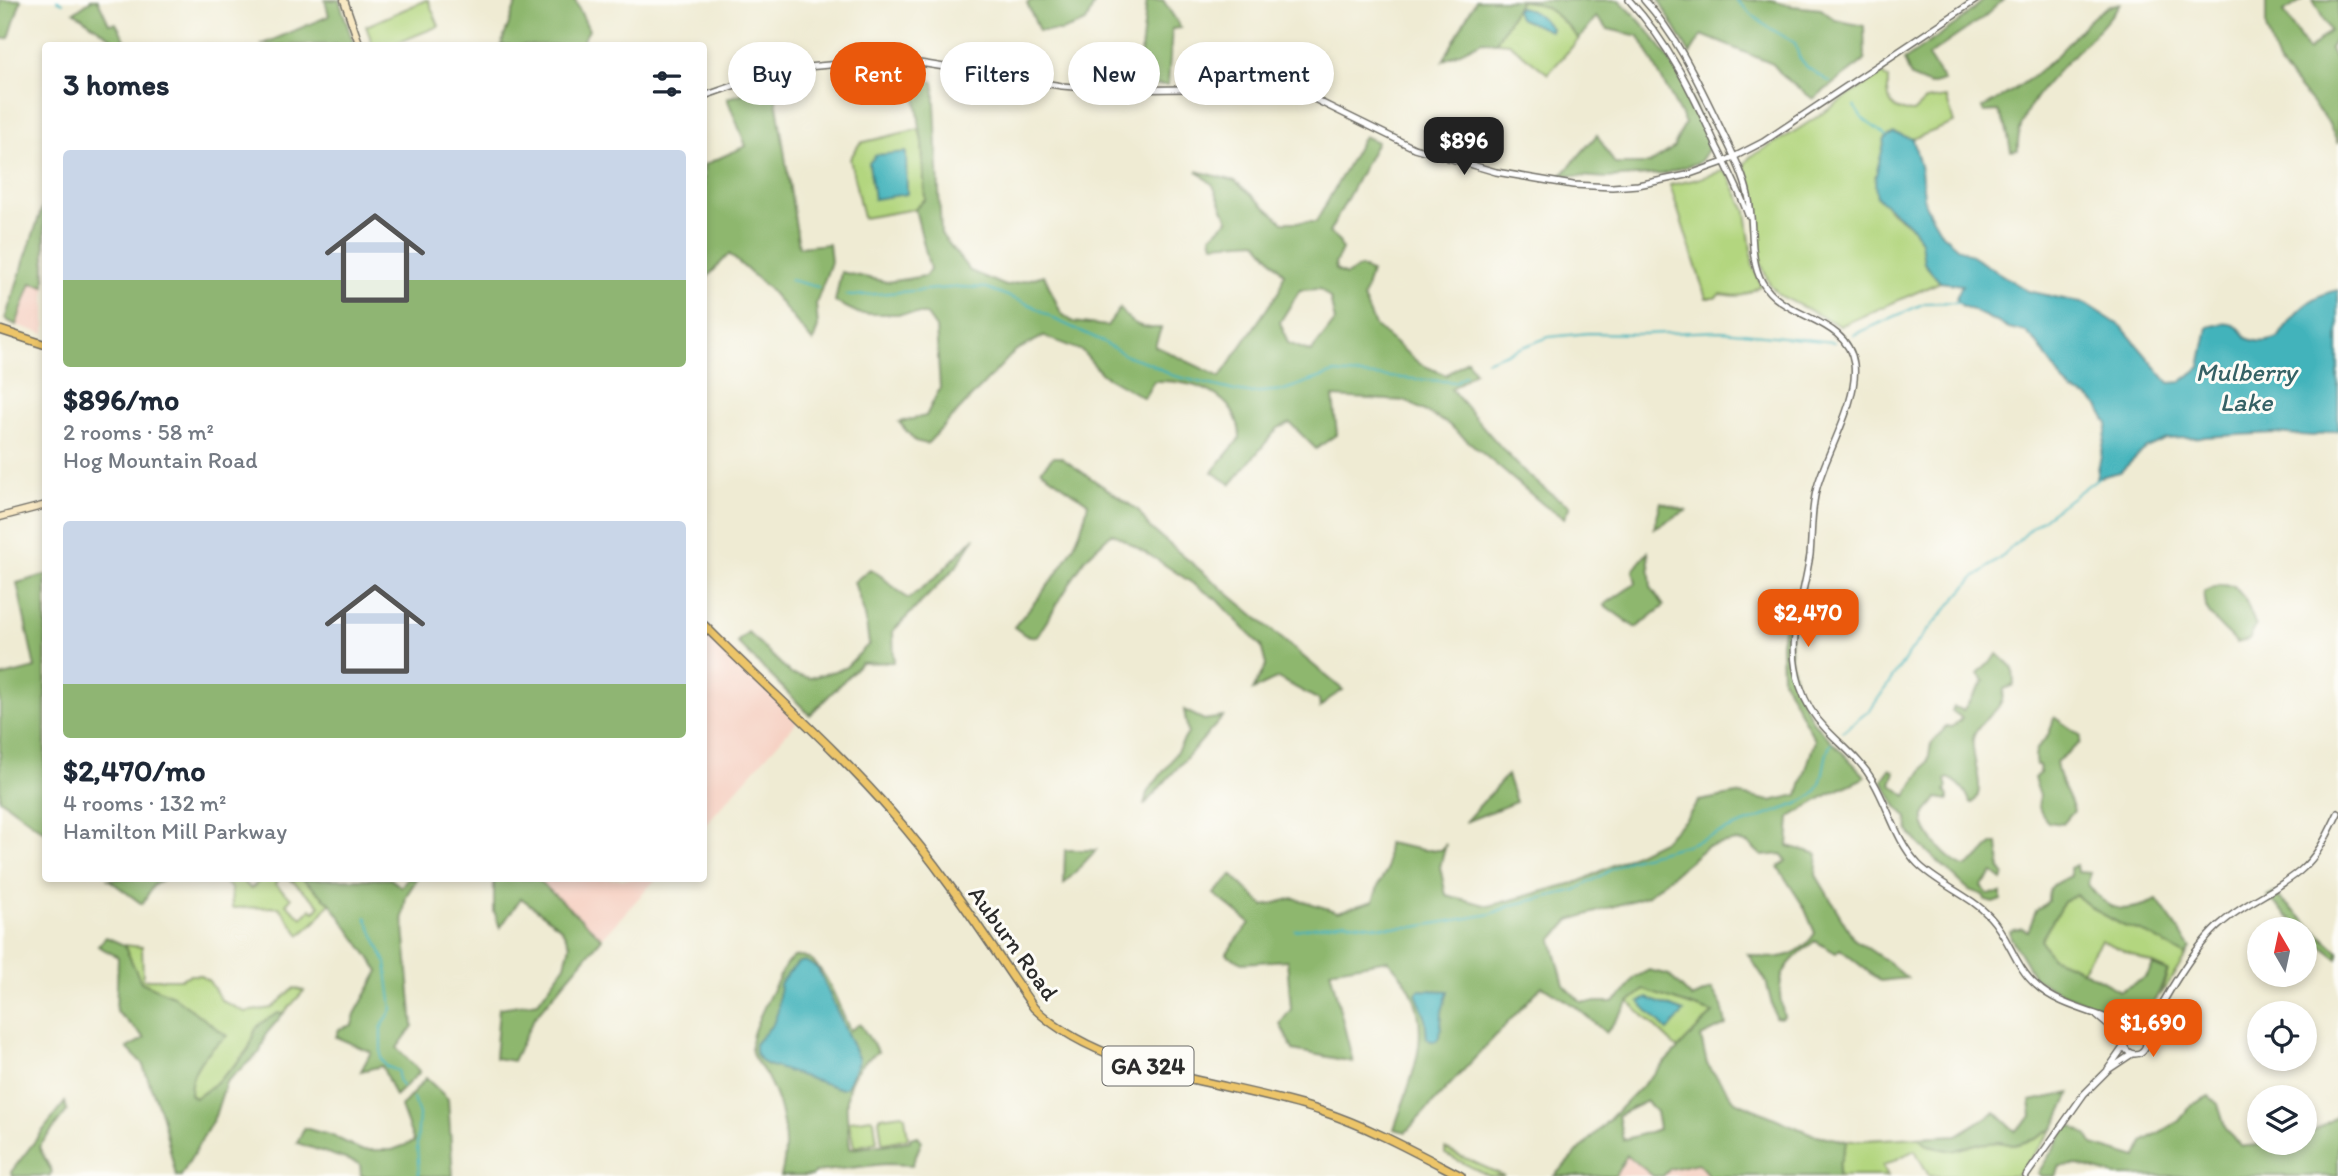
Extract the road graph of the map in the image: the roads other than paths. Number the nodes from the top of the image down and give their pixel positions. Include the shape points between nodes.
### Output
1 (344, 0) edge
2 (1629, 0) edge
3 (1643, 0) edge
4 (1976, 0) edge
5 (360, 42) edge
6 (707, 95) edge
7 (1734, 157) junction
8 (1724, 162) junction
9 (1751, 225) junction
10 (1, 330) edge
11 (42, 344) edge
12 (42, 506) edge
13 (0, 517) edge
14 (707, 628) edge
15 (2338, 813) edge
16 (2156, 1014) junction
17 (2097, 1016) junction
18 (2134, 1032) junction
19 (2145, 1038) junction
20 (2124, 1044) junction
21 (2132, 1054) junction
22 (2108, 1070) junction
23 (1461, 1176) edge
24 (2026, 1176) edge

1 - 5 main road
2 - 8 street via 1670,51
3 - 7 street via 1679,45
4 - 7 street via 1796,122
6 - 8 street via 807,67 895,59 1110,90 1289,91 1329,105 1414,148 1496,172 1573,185 1638,186 1687,176
7 - 8 street
7 - 9 street via 1748,191
8 - 9 street
9 - 17 street via 1758,271 1766,288 1784,305 1837,334 1853,363 1853,390 1813,507 1810,555 1794,641 1802,692 1823,727 1871,778 1916,862 1989,916 2033,983
10 - 11 main road
12 - 13 main road
14 - 23 main road, Auburn Road / GA 324 via 831,747 891,812 923,849 1034,1008 1054,1025 1164,1072 1322,1111 1370,1129
15 - 16 street via 2317,852 2301,870 2243,906 2209,935
16 - 18 street
16 - 19 street
17 - 18 street
17 - 20 street
18 - 19 street
18 - 20 street via 2126,1035
19 - 21 street via 2143,1050
20 - 21 street
20 - 22 street
21 - 22 street
22 - 24 street via 2075,1106

